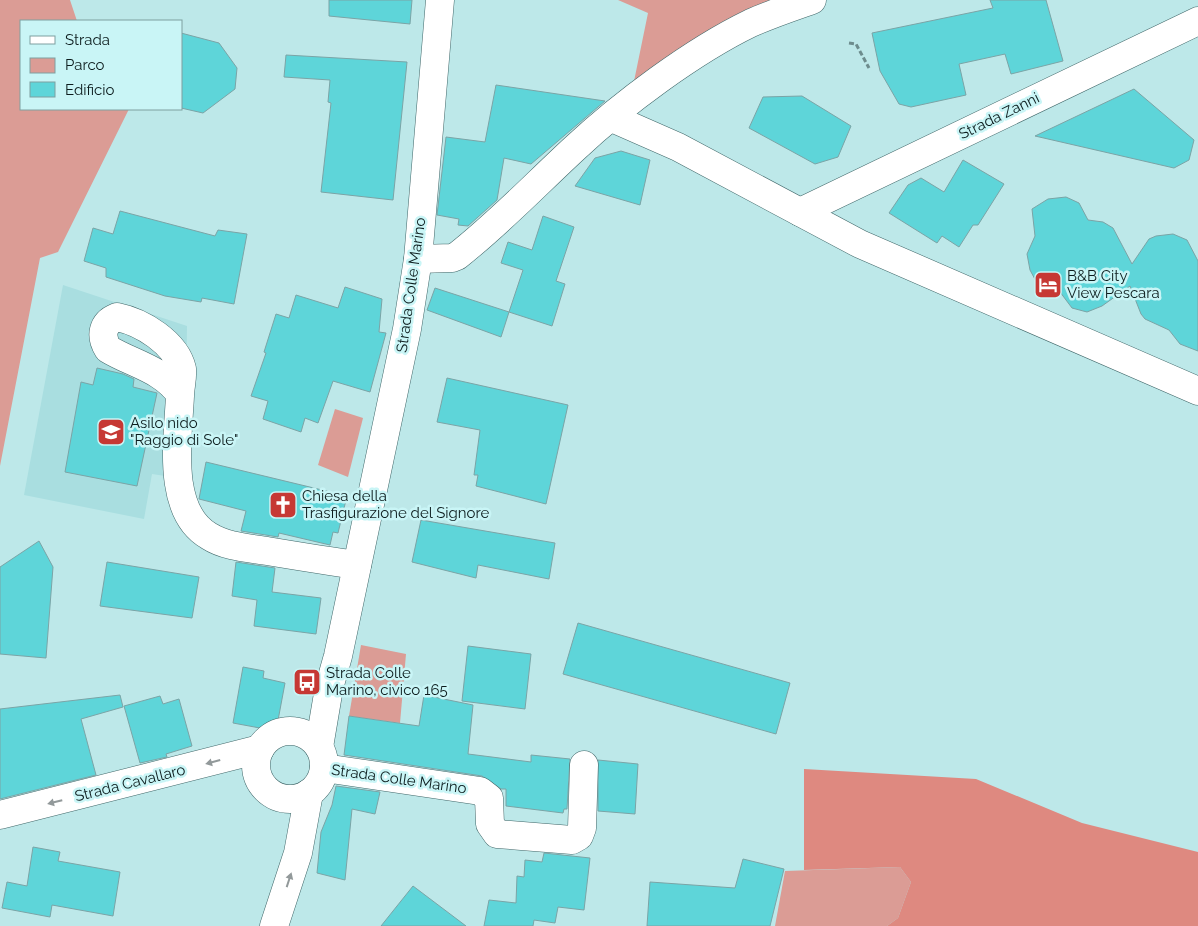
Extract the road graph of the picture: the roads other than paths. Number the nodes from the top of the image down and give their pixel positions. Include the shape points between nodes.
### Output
1 (440, 0) edge
2 (812, 0) edge
3 (1198, 21) edge
4 (612, 118) junction
5 (800, 212) junction
6 (418, 259) junction
7 (1198, 391) edge
8 (180, 394) dead end
9 (357, 566) junction
10 (329, 688) junction
11 (294, 731) junction
12 (260, 749) junction
13 (321, 758) junction
14 (584, 765) dead end
15 (309, 793) junction
16 (0, 816) edge
17 (274, 926) edge

1 - 6 street, Strada Colle Marino
2 - 4 street via 751,23 665,76
3 - 5 street, Strada Zanni
4 - 5 street via 678,147
4 - 6 street via 457,256
5 - 7 street via 860,244
6 - 9 street, Strada Colle Marino
8 - 9 street via 177,473 181,499 191,521 209,537 231,545
9 - 10 street, Strada Colle Marino
10 - 11 street, Strada Colle Marino
10 - 13 street, Strada Colle Marino
11 - 12 street via 276,733
11 - 13 street via 308,736
12 - 15 street via 257,775 267,790 292,799
12 -> 16 street, Strada Cavallaro
13 - 14 street, Strada Colle Marino via 480,791 489,798 490,824 497,834 572,840 579,836 582,828
13 - 15 street via 317,785
17 -> 15 street via 298,853

